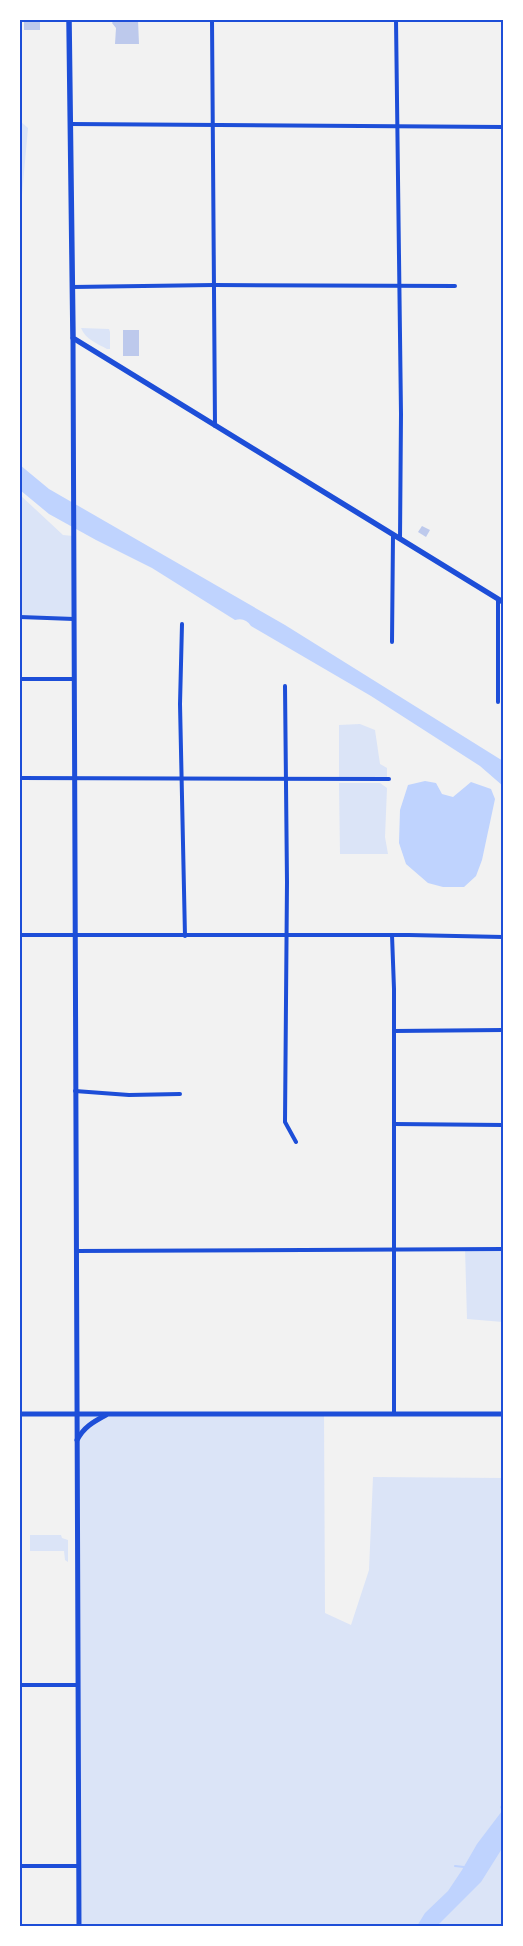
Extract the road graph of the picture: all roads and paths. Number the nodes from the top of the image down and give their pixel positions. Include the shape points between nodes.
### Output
1 (69, 20) edge
2 (212, 20) edge
3 (396, 20) edge
4 (70, 124) junction
5 (212, 125) junction
6 (397, 125) junction
7 (503, 126) edge
8 (399, 284) junction
9 (214, 285) junction
10 (455, 286) dead end
11 (72, 287) junction
12 (72, 338) junction
13 (215, 426) junction
14 (393, 535) junction
15 (400, 540) junction
16 (500, 600) edge
17 (20, 617) edge
18 (74, 620) junction
19 (182, 624) dead end
20 (392, 642) dead end
21 (20, 679) edge
22 (74, 679) junction
23 (285, 686) dead end
24 (498, 702) dead end
25 (20, 778) edge
26 (75, 778) junction
27 (389, 779) dead end
28 (182, 780) junction
29 (286, 780) junction
30 (75, 934) junction
31 (20, 935) edge
32 (392, 935) junction
33 (184, 936) junction
34 (287, 936) junction
35 (503, 937) edge
36 (503, 1030) edge
37 (394, 1031) junction
38 (75, 1091) junction
39 (180, 1094) dead end
40 (394, 1124) junction
41 (503, 1124) edge
42 (296, 1142) dead end
43 (503, 1249) edge
44 (394, 1250) junction
45 (76, 1251) junction
46 (394, 1413) junction
47 (20, 1414) edge
48 (76, 1414) junction
49 (108, 1414) junction
50 (503, 1414) edge
51 (76, 1443) junction
52 (20, 1685) edge
53 (78, 1685) junction
54 (20, 1866) edge
55 (78, 1866) junction
56 (78, 1926) edge

1 - 4 main road
2 - 5 street
3 - 6 street
4 - 5 street
4 - 11 main road
5 - 6 street
5 - 9 street
6 - 7 street
6 - 8 street
8 - 9 street
8 - 10 street
8 - 15 street
9 - 11 street
9 - 13 street
11 - 12 main road
12 - 13 main road
12 - 18 street
13 - 14 main road
14 - 15 main road
14 - 20 street
15 - 16 main road
16 - 24 street
17 - 18 street
18 - 22 street
19 - 28 street
21 - 22 street
22 - 26 street
23 - 29 street
25 - 26 street
26 - 28 street
26 - 30 street
27 - 29 street
28 - 29 street
28 - 33 street
29 - 34 street
30 - 31 street
30 - 33 street
30 - 38 street
32 - 34 street
32 - 35 street
32 - 37 street
33 - 34 street
34 - 42 street via 285,1122
36 - 37 street
37 - 40 street
38 - 39 street
38 - 45 street
40 - 41 street
40 - 44 street
43 - 44 street
44 - 45 street
44 - 46 street
45 - 48 street
46 - 49 street
46 - 50 street
47 - 48 street
48 - 49 street
48 - 51 street
49 - 51 street via 88,1425
51 - 53 street
52 - 53 street
53 - 55 street
54 - 55 street
55 - 56 street

